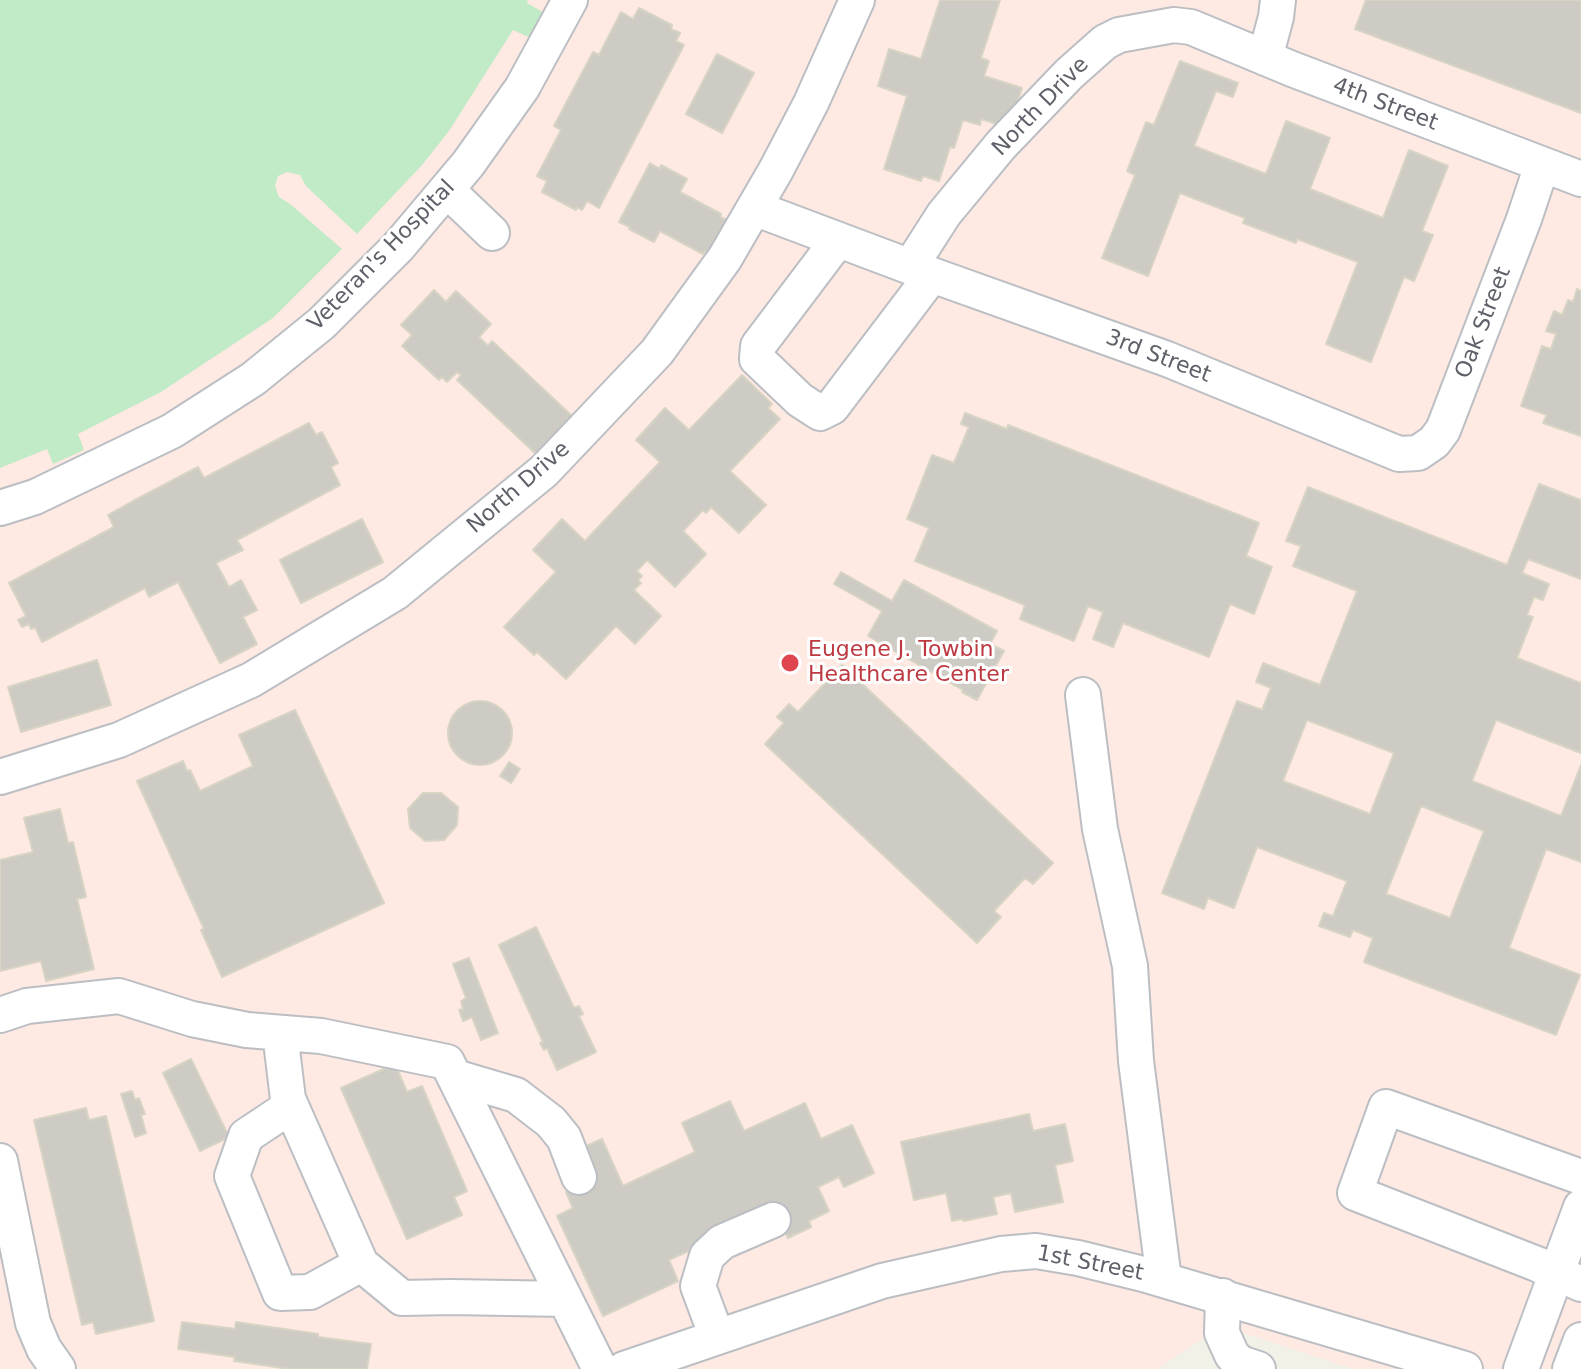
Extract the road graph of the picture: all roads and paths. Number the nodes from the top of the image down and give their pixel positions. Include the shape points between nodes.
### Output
1 (570, 0) edge
2 (857, 0) edge
3 (1278, 0) edge
4 (1189, 13) edge
5 (1265, 58) junction
6 (1542, 165) junction
7 (1581, 179) edge
8 (447, 190) junction
9 (754, 208) junction
10 (492, 233) dead end
11 (838, 240) junction
12 (923, 272) junction
13 (1399, 454) joint
14 (0, 508) edge
15 (1083, 695) dead end
16 (0, 777) edge
17 (0, 1015) edge
18 (280, 1033) junction
19 (455, 1077) junction
20 (291, 1106) junction
21 (0, 1161) edge
22 (579, 1177) dead end
23 (1581, 1177) edge
24 (1581, 1207) edge
25 (773, 1220) dead end
26 (361, 1264) junction
27 (1569, 1279) edge
28 (1164, 1280) junction
29 (1223, 1296) junction
30 (565, 1299) junction
31 (717, 1337) junction
32 (1581, 1340) edge
33 (58, 1369) edge
34 (600, 1369) edge
35 (624, 1369) edge
36 (1258, 1369) edge
37 (1465, 1369) edge
38 (1521, 1369) edge
39 (1570, 1369) edge

1 - 8 street, Veteran's Hospital via 522,88
2 - 9 street, North Drive via 811,103
3 - 5 street
4 - 5 street, 4th Street
4 - 12 street, North Drive via 1174,25 1105,42 1069,74 944,214 919,253
5 - 6 street, 4th Street
6 - 7 street, 4th Street
6 - 13 street, Oak Street via 1443,430 1426,449
8 - 10 street
8 - 14 street, Veteran's Hospital via 322,323 253,379 172,431 35,497
9 - 11 street, 3rd Street
9 - 16 street, North Drive via 657,352 544,471 395,593 238,686 119,740
11 - 12 street, 3rd Street
11 - 12 street, North Drive via 758,346 757,359 820,413 832,407
12 - 13 street, 3rd Street via 1167,359
15 - 28 street via 1100,829 1130,966 1136,1061
17 - 18 street via 27,1006 119,996 192,1019
18 - 19 street via 321,1036 447,1062
18 - 20 street
19 - 22 street via 516,1095 551,1122 564,1138
19 - 30 street
20 - 26 street
20 - 26 street via 246,1136 232,1176 280,1293 310,1292
21 - 33 street via 33,1323
23 - 27 street via 1386,1107 1355,1193
24 - 27 street
25 - 31 street via 722,1242 707,1256 698,1286
26 - 30 street via 402,1298
27 - 38 street
28 - 29 street, 1st Street
28 - 31 street, 1st Street via 1050,1253 1001,1254 882,1281
29 - 36 street via 1222,1333 1232,1355
29 - 37 street, 1st Street
30 - 34 street
31 - 35 street, 1st Street
32 - 39 street

